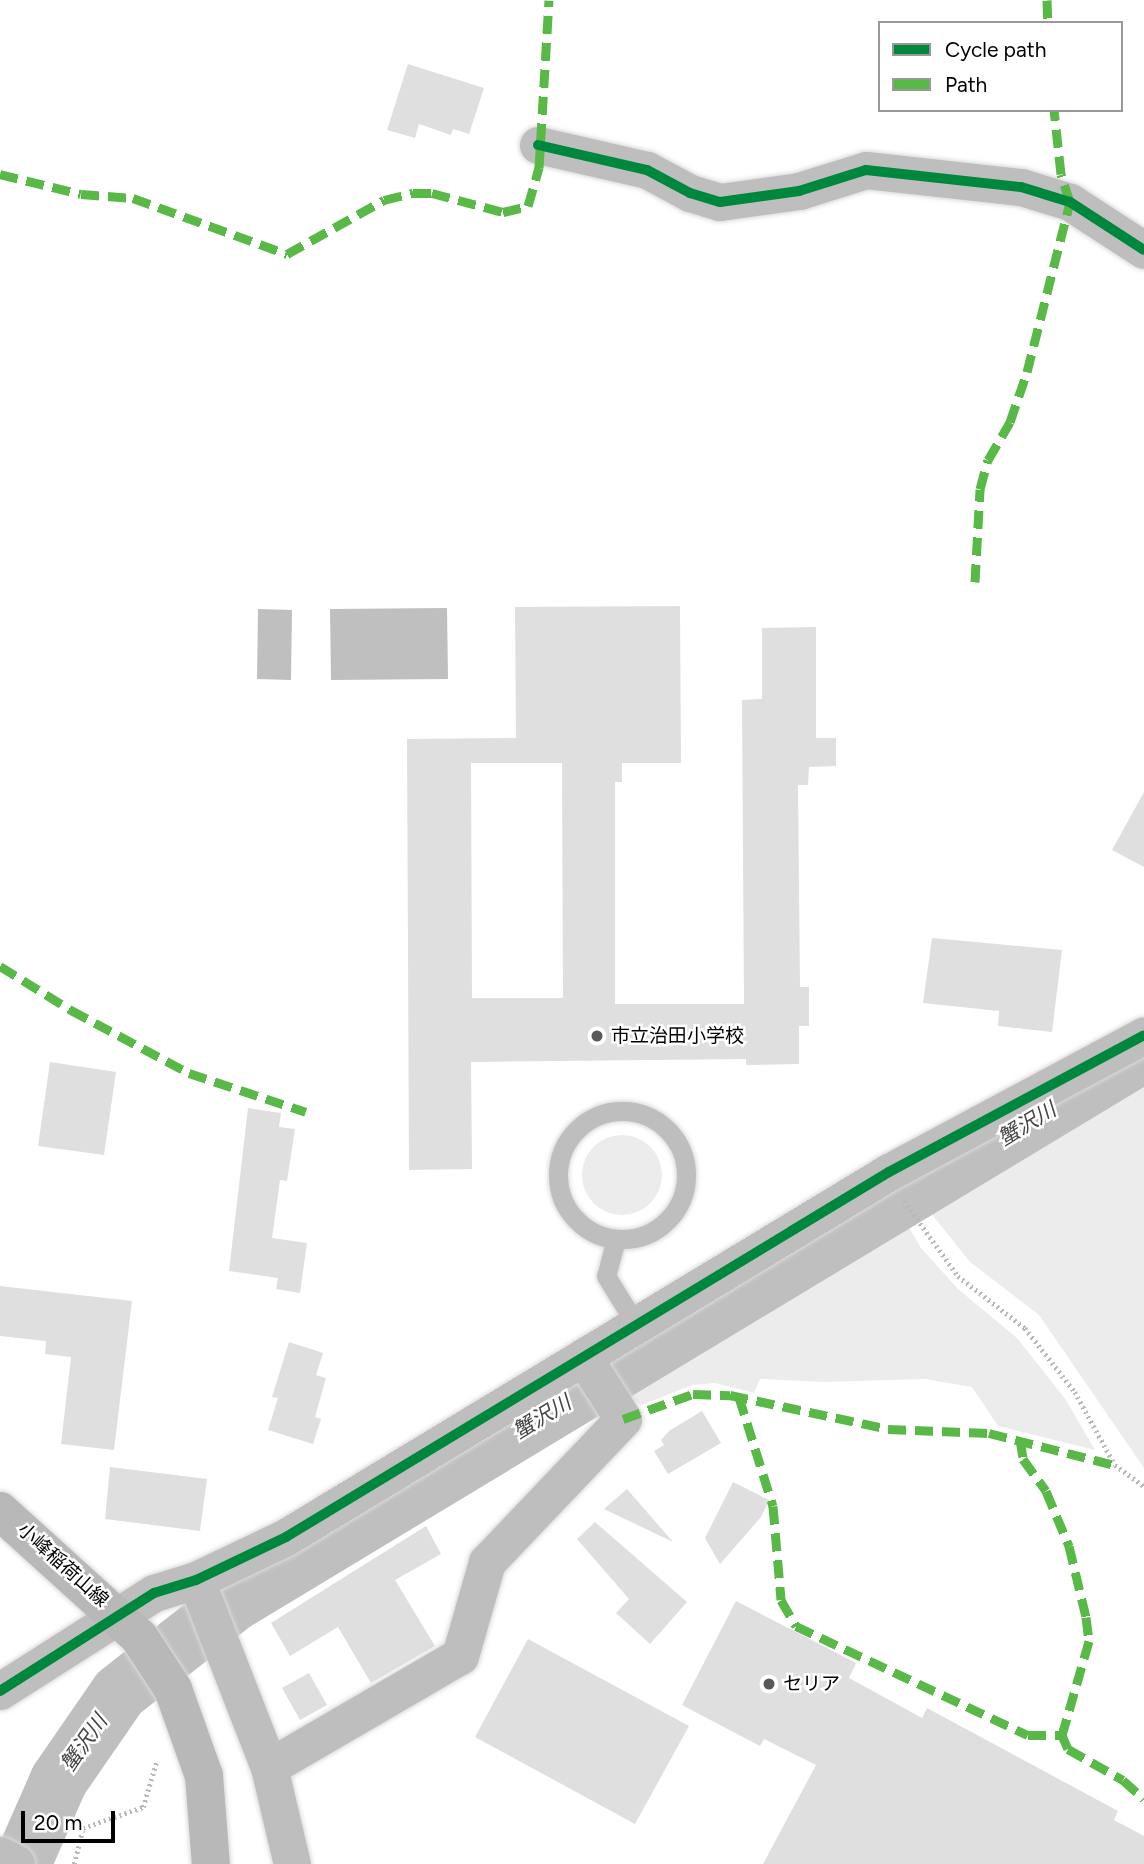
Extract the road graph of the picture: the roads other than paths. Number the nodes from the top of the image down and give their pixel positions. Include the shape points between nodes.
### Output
1 (538, 145) dead end
2 (1144, 250) edge
3 (1144, 1035) edge
4 (616, 1239) junction
5 (637, 1326) junction
6 (587, 1364) junction
7 (0, 1511) edge
8 (199, 1587) junction
9 (129, 1627) junction
10 (0, 1691) edge
11 (269, 1767) junction
12 (0, 1856) edge
13 (16, 1864) edge
14 (211, 1864) edge
15 (292, 1864) edge

1 - 2 street via 647,170 690,193 720,202 799,191 866,170 1021,187 1070,202
3 - 5 street via 889,1172
4 - 4 lane via 580,1223 560,1190 558,1171 572,1135 586,1121 625,1110 664,1125 685,1160 686,1180 670,1218 653,1231
4 - 5 lane via 606,1276
5 - 6 street
6 - 8 street
6 - 11 street via 623,1419 487,1562 460,1656
7 - 9 main road, 小峰稲荷山線
8 - 9 street via 154,1593
8 - 11 street
9 - 10 street
9 - 14 main road, 小峰稲荷山線 via 173,1689 204,1776
11 - 15 street
12 - 13 highway

